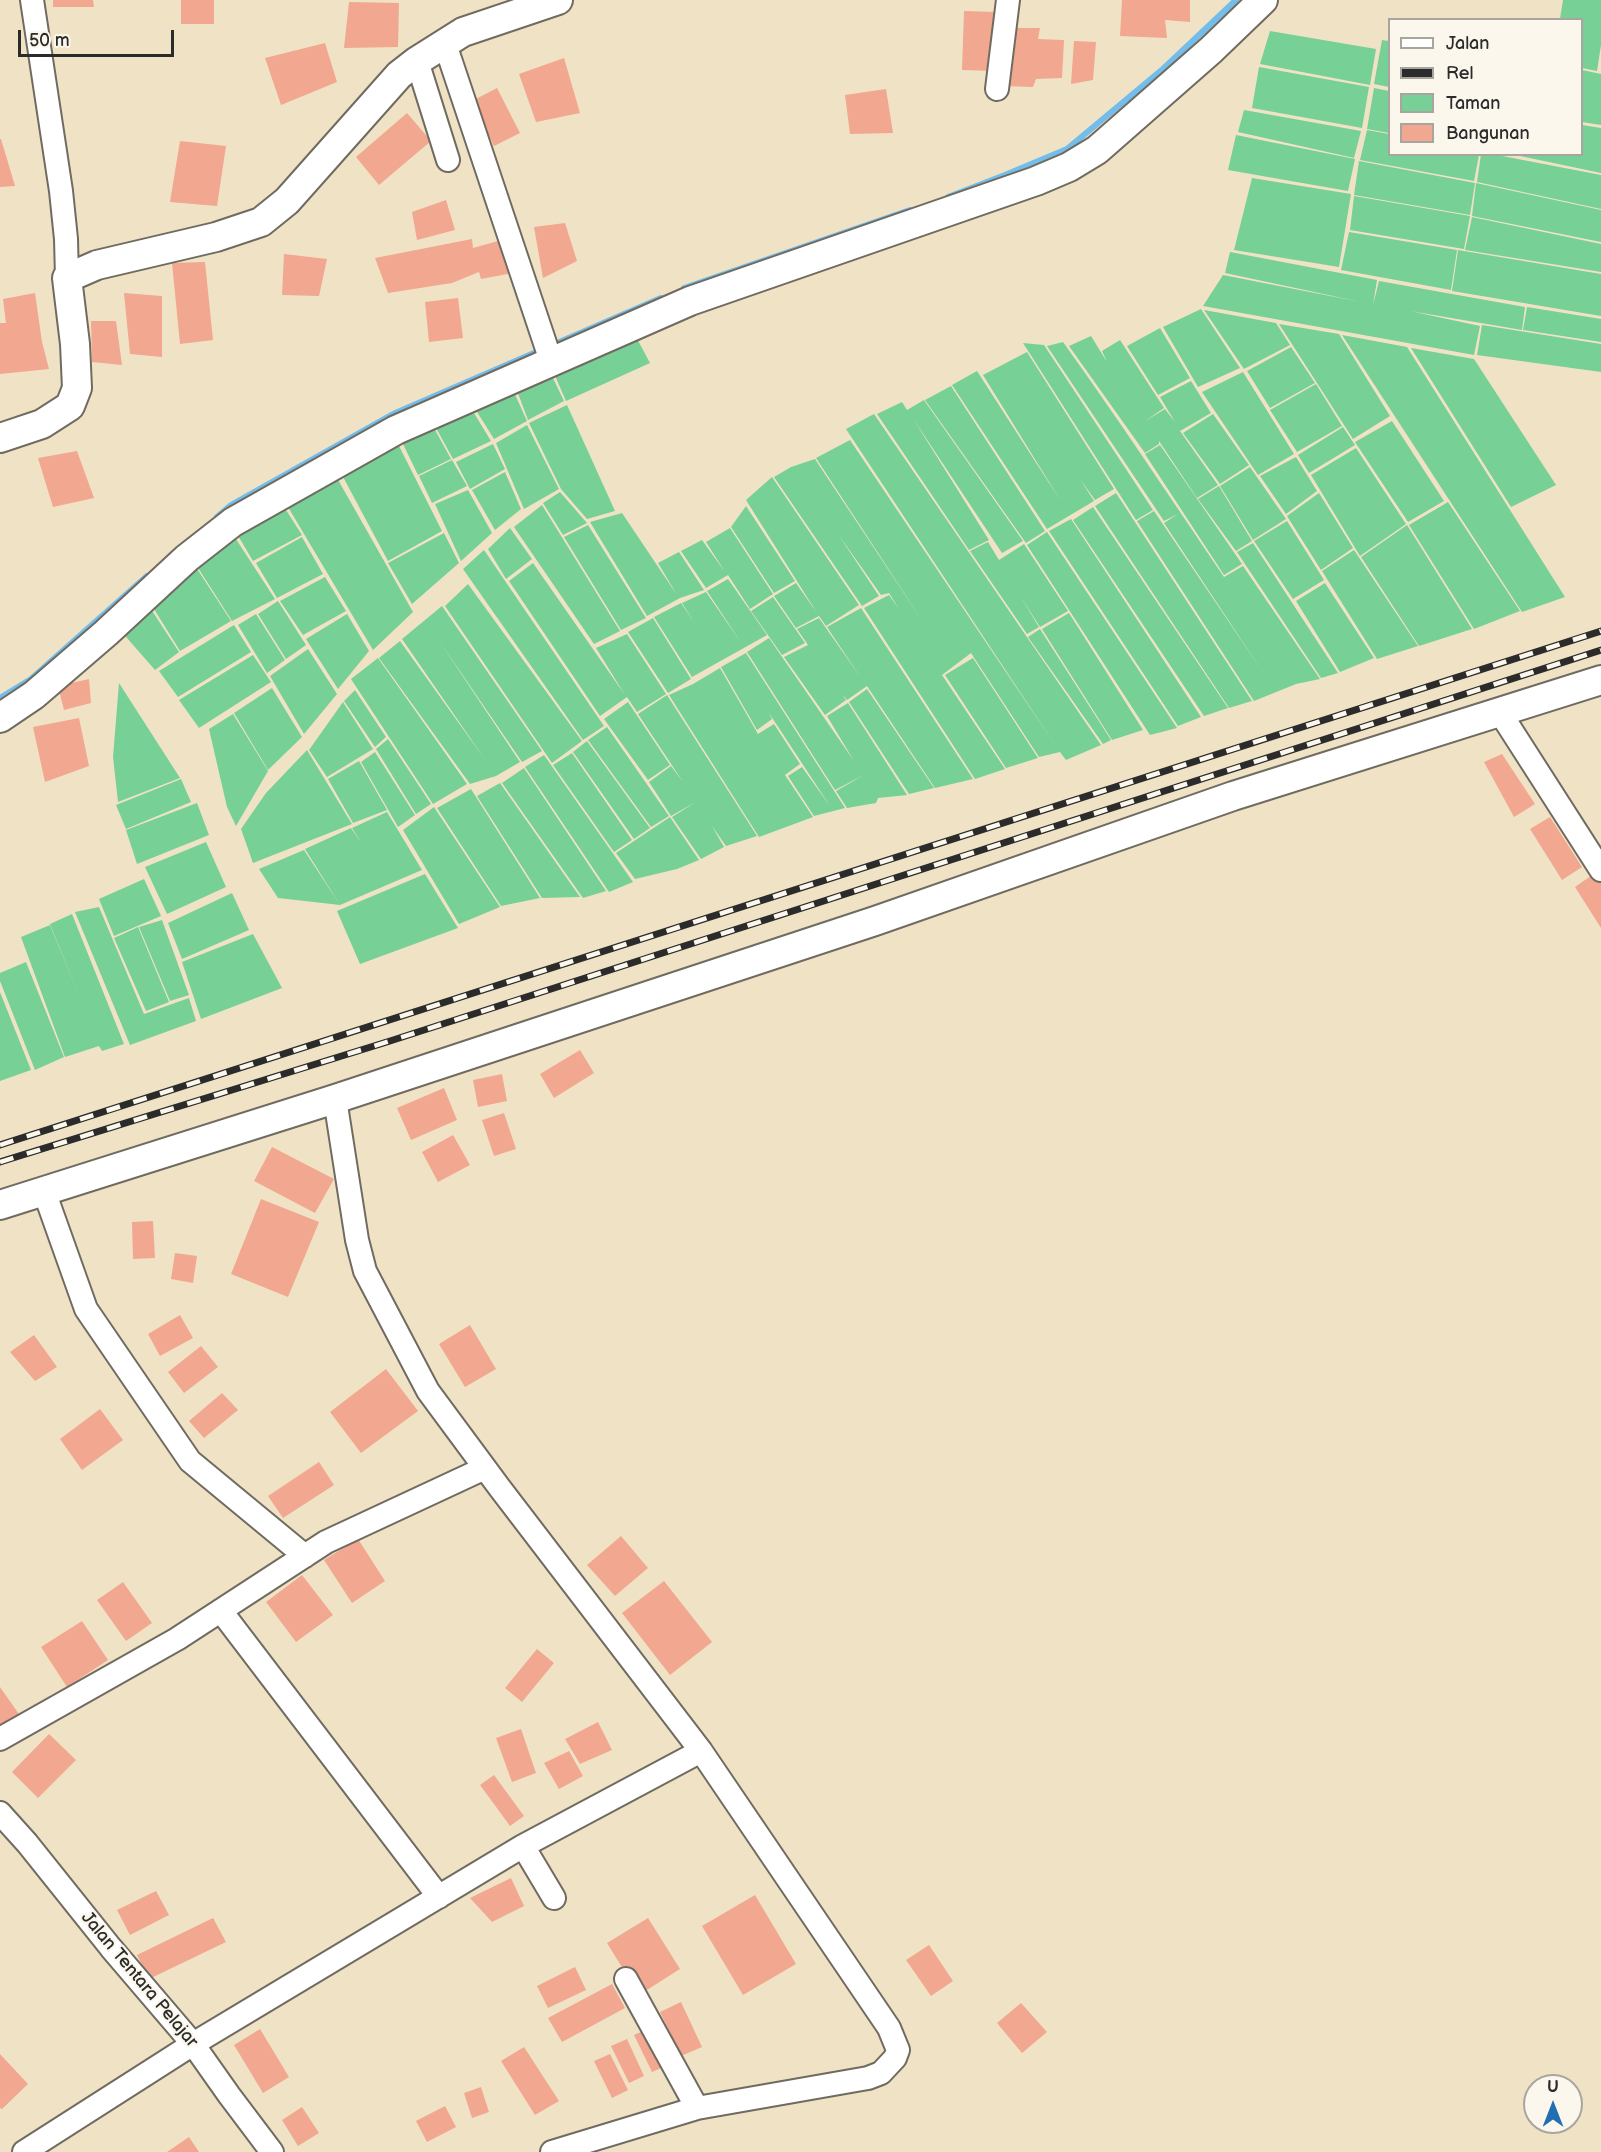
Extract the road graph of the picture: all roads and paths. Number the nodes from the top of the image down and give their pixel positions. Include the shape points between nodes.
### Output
1 (32, 0) edge
2 (558, 0) edge
3 (1008, 0) edge
4 (1263, 0) edge
5 (445, 44) junction
6 (417, 61) junction
7 (997, 89) dead end
8 (448, 160) dead end
9 (67, 278) junction
10 (548, 352) junction
11 (0, 438) edge
12 (1601, 680) edge
13 (1499, 711) junction
14 (0, 718) edge
15 (1601, 870) edge
16 (335, 1099) junction
17 (44, 1191) junction
18 (0, 1205) edge
19 (485, 1468) junction
20 (305, 1556) junction
21 (221, 1611) junction
22 (0, 1739) edge
23 (701, 1751) junction
24 (0, 1813) edge
25 (523, 1846) junction
26 (439, 1897) junction
27 (554, 1898) dead end
28 (626, 1979) dead end
29 (194, 2043) junction
30 (697, 2108) junction
31 (24, 2152) edge
32 (272, 2152) edge
33 (552, 2152) edge

1 - 9 street via 62,201
2 - 5 street via 463,32
3 - 7 street
4 - 10 street via 1096,150 1069,167
5 - 6 street
5 - 10 street
6 - 8 street
6 - 9 street via 399,75 287,201 261,222 216,237 98,265
9 - 11 street via 77,388 70,406 42,424
10 - 14 street via 396,430 233,522 187,558 34,695
12 - 13 street
13 - 15 street
13 - 16 street via 1233,796 875,921
16 - 17 street
16 - 19 street via 365,1271 428,1391
17 - 18 street
17 - 20 street via 86,1309 190,1461
19 - 20 street via 326,1542
19 - 23 street
20 - 21 street
21 - 22 street
21 - 26 street
23 - 25 street
23 - 30 street via 889,2028 898,2050 889,2066 868,2078
24 - 29 street, Jalan Tentara Pelajar
25 - 26 street
25 - 27 street
26 - 29 street
28 - 30 street
29 - 31 street
29 - 32 street, Jalan Tentara Pelajar
30 - 33 street

